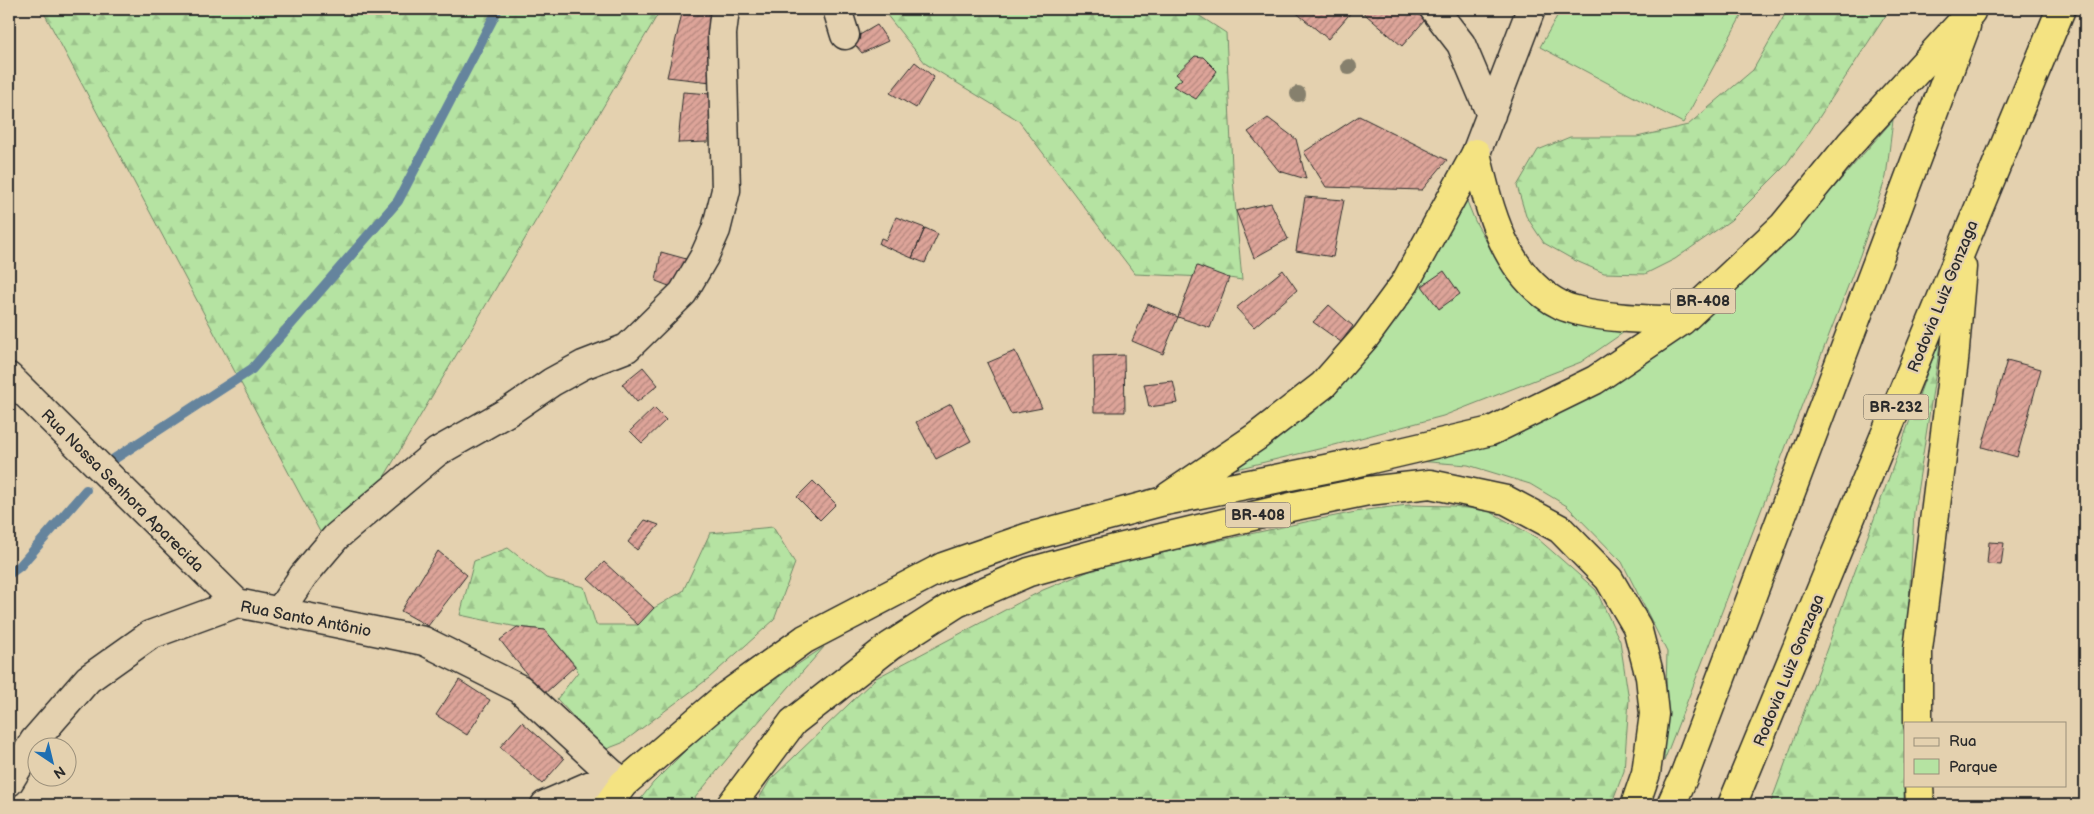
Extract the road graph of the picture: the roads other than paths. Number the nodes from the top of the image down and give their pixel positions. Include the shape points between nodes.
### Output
1 (725, 9) edge
2 (837, 9) edge
3 (1434, 9) edge
4 (1531, 9) edge
5 (2061, 9) edge
6 (1972, 10) edge
7 (845, 35) dead end
8 (1491, 115) junction
9 (1476, 154) junction
10 (1964, 242) junction
11 (1682, 321) junction
12 (9, 377) edge
13 (1160, 502) junction
14 (237, 603) junction
15 (279, 612) junction
16 (1918, 722) edge
17 (9, 782) edge
18 (1919, 786) edge
19 (615, 788) edge
20 (545, 805) edge
21 (731, 805) edge
22 (1635, 805) edge
23 (1671, 805) edge
24 (1732, 805) edge
25 (1920, 805) edge

1 - 15 street via 722,34 726,190 716,230 683,293 627,348 559,378 437,452 336,537
2 - 7 street
3 - 8 street via 1461,44
4 - 8 street
5 - 10 highway, Rodovia Luiz Gonzaga / BR-232
6 - 11 highway, BR-408 via 1850,144 1783,226
6 - 23 highway
8 - 9 street
9 - 11 highway via 1491,211 1512,261 1538,289 1562,306 1604,317
9 - 13 highway via 1406,282 1366,336 1323,385 1256,437
10 - 16 highway via 1954,361 1918,650
10 - 24 highway, Rodovia Luiz Gonzaga / BR-232
11 - 13 highway, BR-408 via 1595,380 1491,431 1350,464
12 - 14 street, Rua Nossa Senhora Aparecida
13 - 19 highway, BR-408 via 1029,537 942,567 856,611 805,639 727,695
14 - 15 street, Rua Santo Antônio
14 - 17 street, Rua Santo Antônio via 150,635 88,679 34,741
15 - 19 street, Rua Santo Antônio via 424,641 520,689
18 - 25 highway
19 - 20 street
21 - 22 highway, BR-408 via 793,722 890,646 957,603 1029,572 1102,552 1294,506 1368,491 1430,484 1506,500 1560,529 1609,579 1637,627 1650,677 1654,714 1646,773

